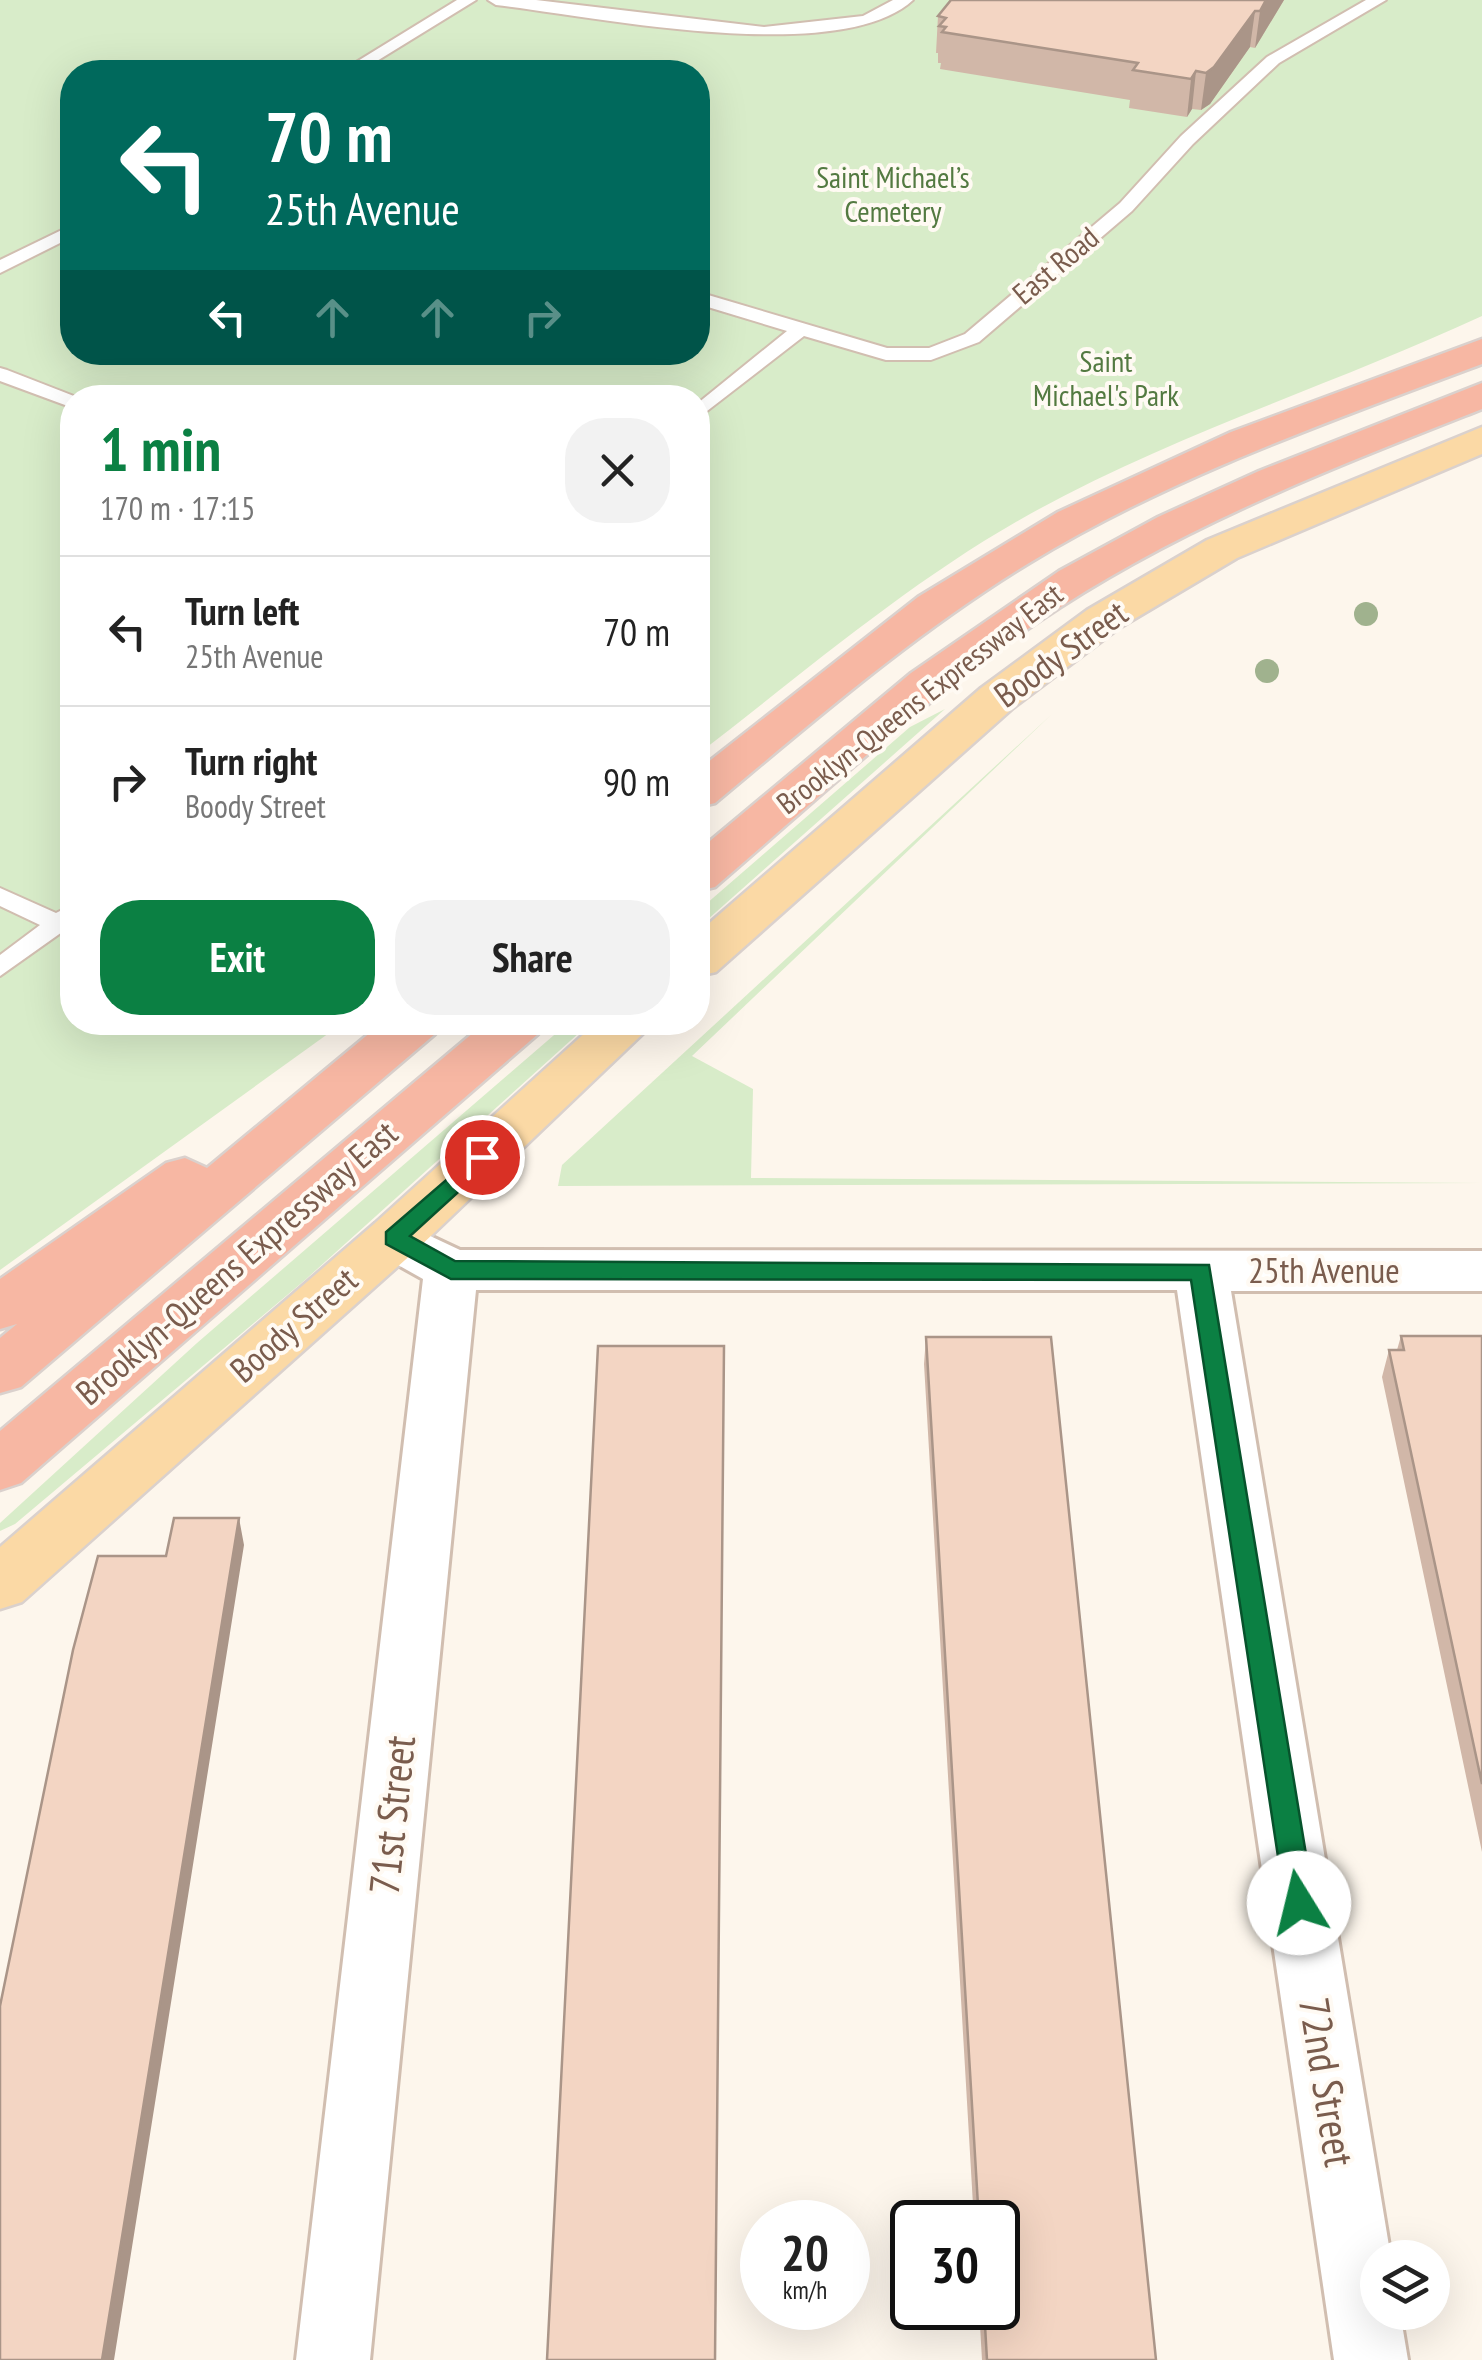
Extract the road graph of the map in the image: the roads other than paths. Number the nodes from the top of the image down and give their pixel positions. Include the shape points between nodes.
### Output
1 (468, 0) edge
2 (496, 0) edge
3 (905, 0) edge
4 (1378, 0) edge
5 (368, 60) edge
6 (60, 236) edge
7 (0, 267) edge
8 (710, 302) edge
9 (801, 329) junction
10 (1482, 334) edge
11 (1482, 351) edge
12 (0, 374) edge
13 (1482, 395) edge
14 (60, 396) edge
15 (710, 402) edge
16 (1340, 404) junction
17 (1482, 438) edge
18 (710, 784) edge
19 (710, 866) edge
20 (0, 896) edge
21 (60, 916) edge
22 (60, 922) edge
23 (710, 949) edge
24 (0, 968) edge
25 (398, 1035) edge
26 (402, 1035) edge
27 (505, 1035) edge
28 (615, 1035) edge
29 (394, 1238) junction
30 (451, 1270) junction
31 (1201, 1271) junction
32 (1482, 1272) edge
33 (0, 1308) edge
34 (0, 1372) edge
35 (0, 1466) edge
36 (0, 1584) edge
37 (333, 2360) edge
38 (1371, 2360) edge

1 - 5 lane
2 - 3 lane via 764,32 866,20
4 - 9 lane, East Road via 1273,60 1126,207 972,338 931,354 886,354
6 - 7 lane
8 - 9 lane, East Road
9 - 15 lane
10 - 16 highway
11 - 16 highway, Brooklyn-Queens Expressway East
12 - 14 lane
13 - 19 highway, Brooklyn-Queens Expressway East via 1245,490 1071,582 964,657
16 - 18 highway, Brooklyn-Queens Expressway East via 1132,490 1016,552 903,628
17 - 23 main road, Boody Street via 1238,541 1103,620 997,698
20 - 21 lane
22 - 24 lane
25 - 33 highway
26 - 34 highway, Brooklyn-Queens Expressway East
27 - 35 highway, Brooklyn-Queens Expressway East
28 - 29 main road, Boody Street
29 - 30 street, 25th Avenue
29 - 36 main road, Boody Street
30 - 31 street, 25th Avenue
30 - 37 street, 71st Street
31 - 32 street, 25th Avenue
31 - 38 street, 72nd Street

